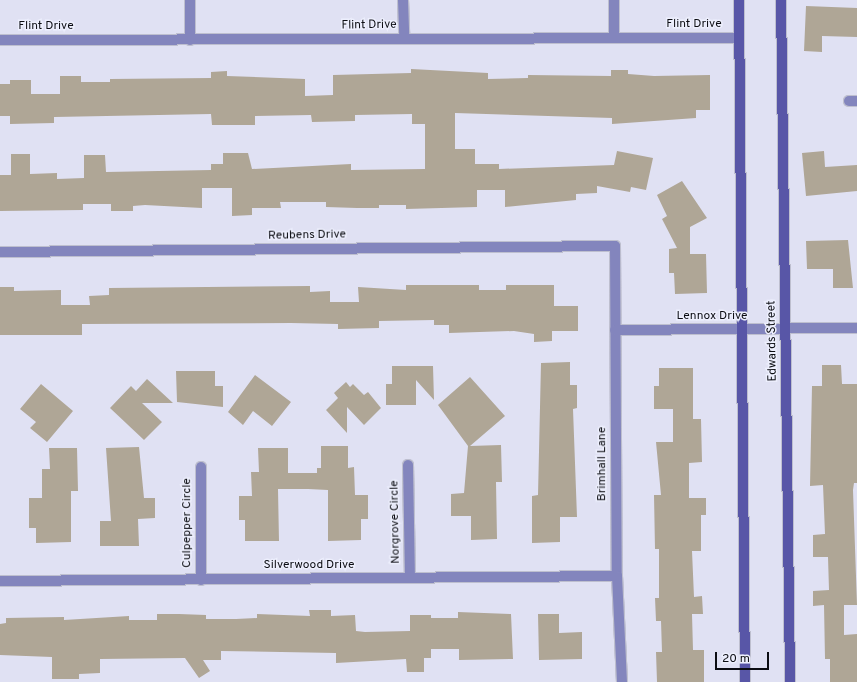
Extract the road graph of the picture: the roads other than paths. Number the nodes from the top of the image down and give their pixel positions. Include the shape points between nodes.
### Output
1 (190, 0) edge
2 (403, 0) edge
3 (614, 0) edge
4 (738, 0) edge
5 (781, 0) edge
6 (404, 38) junction
7 (614, 38) junction
8 (739, 38) junction
9 (0, 40) edge
10 (190, 40) junction
11 (615, 246) joint
12 (0, 252) edge
13 (857, 328) edge
14 (786, 329) junction
15 (615, 330) junction
16 (741, 330) junction
17 (408, 465) dead end
18 (201, 467) dead end
19 (617, 576) junction
20 (410, 578) junction
21 (201, 580) junction
22 (0, 581) edge
23 (622, 682) edge
24 (745, 682) edge
25 (790, 682) edge

1 - 10 street
2 - 6 street
3 - 7 street
4 - 8 main road
5 - 14 main road, Edwards Street
6 - 7 street, Flint Drive
6 - 10 street, Flint Drive
7 - 8 street, Flint Drive
8 - 16 main road
9 - 10 street, Flint Drive
11 - 12 street, Reubens Drive
11 - 15 street, Brimhall Lane
13 - 14 street, Lennox Drive
14 - 16 street, Lennox Drive
14 - 25 main road, Edwards Street
15 - 16 street, Lennox Drive
15 - 19 street, Brimhall Lane
16 - 24 main road
17 - 20 street, Norgrove Circle
18 - 21 street, Culpepper Circle
19 - 20 street, Silverwood Drive
19 - 23 street, Brimhall Lane
20 - 21 street, Silverwood Drive
21 - 22 street, Silverwood Drive

